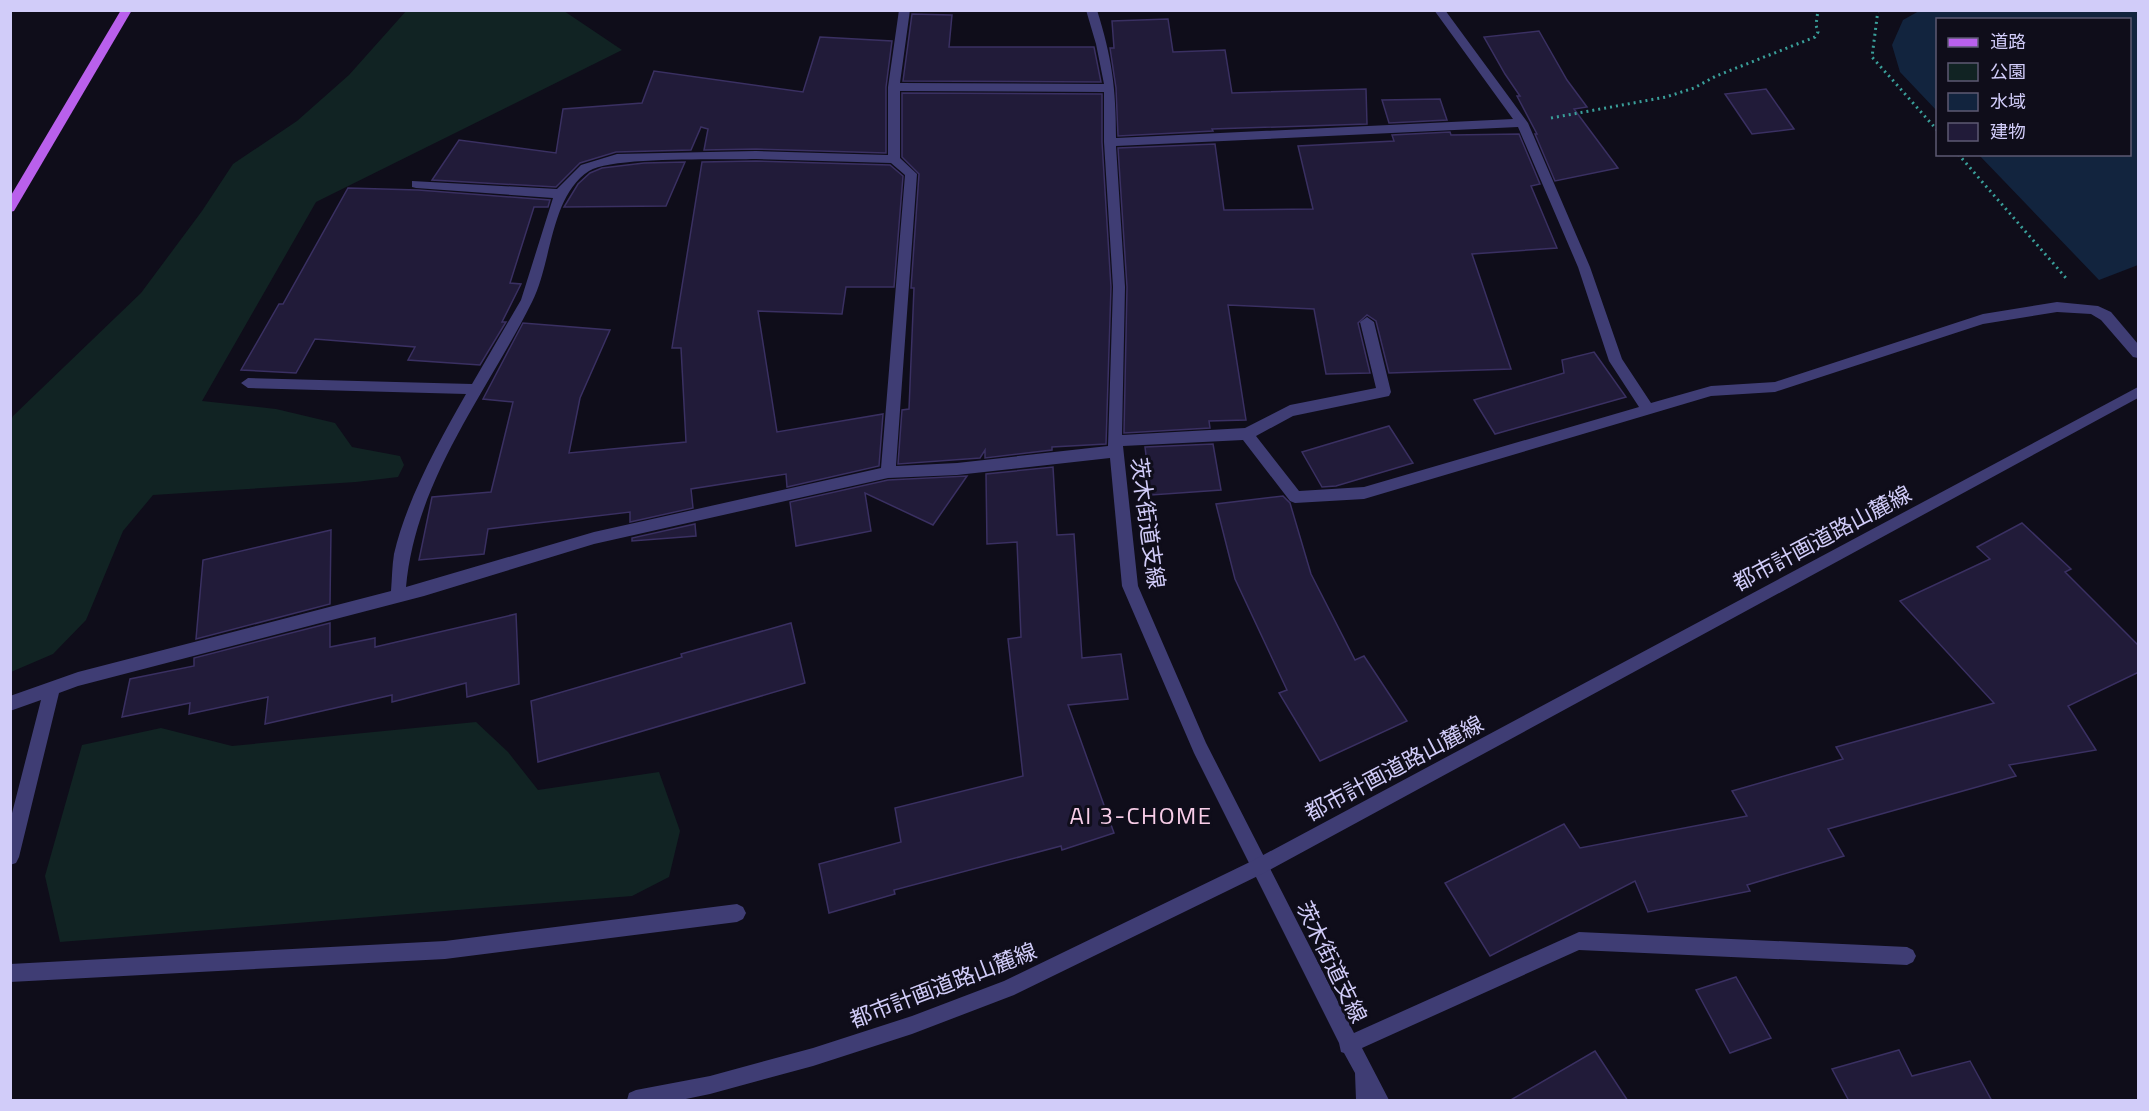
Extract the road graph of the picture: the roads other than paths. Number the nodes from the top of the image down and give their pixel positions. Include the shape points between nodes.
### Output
1 (127, 10) edge
2 (905, 10) edge
3 (1091, 10) edge
4 (1439, 10) edge
5 (894, 87) junction
6 (1110, 88) junction
7 (1522, 123) junction
8 (1110, 142) junction
9 (894, 159) junction
10 (416, 184) dead end
11 (560, 194) junction
12 (10, 208) edge
13 (1367, 322) dead end
14 (2139, 353) edge
15 (248, 383) dead end
16 (475, 389) junction
17 (2139, 392) edge
18 (1648, 409) junction
19 (1247, 434) junction
20 (1115, 446) junction
21 (888, 472) junction
22 (398, 596) junction
23 (52, 688) junction
24 (10, 704) edge
25 (10, 857) edge
26 (1260, 866) junction
27 (737, 913) dead end
28 (1907, 956) dead end
29 (10, 973) edge
30 (1348, 1045) junction
31 (1364, 1072) junction
32 (636, 1101) edge
33 (1365, 1101) edge
34 (1379, 1101) edge

1 - 12 main road
2 - 5 street
3 - 6 street, 茨木街道支線
4 - 7 street
5 - 6 street
5 - 9 street
6 - 8 street, 茨木街道支線
7 - 8 street
7 - 18 street via 1584,267 1616,361
8 - 20 street, 茨木街道支線 via 1119,287
9 - 11 street via 756,155 617,158 585,168
9 - 21 street via 910,174
10 - 11 street
11 - 16 street via 527,300
13 - 19 street via 1384,392 1290,411
14 - 18 street via 2106,316 2093,309 2058,307 1983,318 1775,387 1711,391
15 - 16 street
16 - 22 street via 444,444 420,500 402,554
17 - 26 street, 都市計画道路山麓線
18 - 19 street via 1364,493 1295,497
19 - 20 street
20 - 21 street via 957,469
20 - 26 street, 茨木街道支線 via 1130,586 1200,748
21 - 22 street via 594,537
22 - 23 street via 134,663
23 - 24 street
23 - 25 street
26 - 30 street, 茨木街道支線
26 - 32 street, 都市計画道路山麓線 via 1008,989 801,1060
27 - 29 street via 445,950
28 - 30 street via 1579,941
30 - 31 street, 茨木街道支線
31 - 33 street, 茨木街道支線
31 - 34 street

